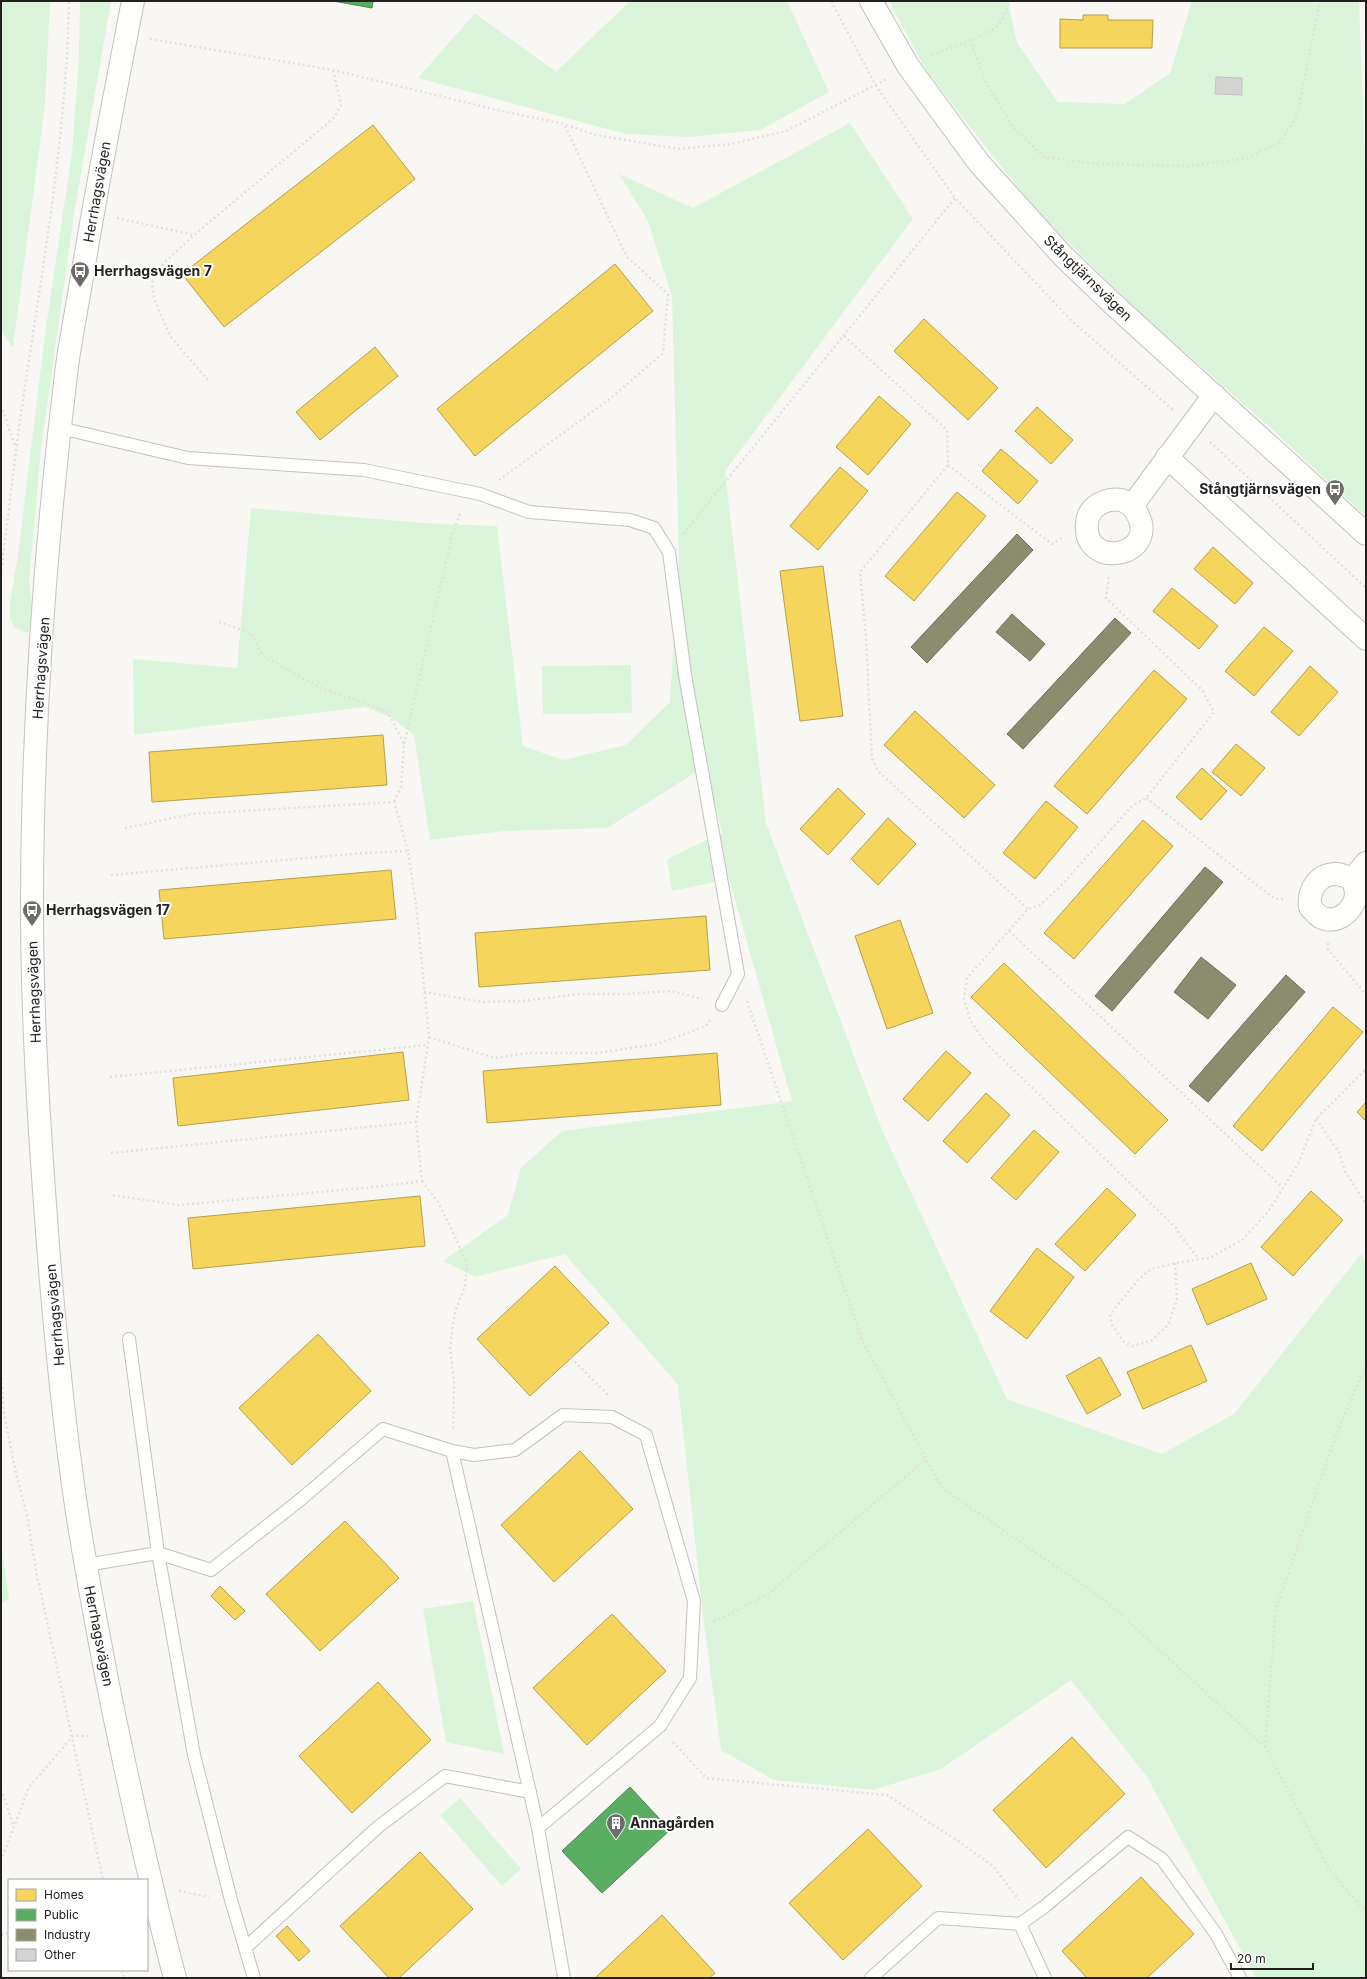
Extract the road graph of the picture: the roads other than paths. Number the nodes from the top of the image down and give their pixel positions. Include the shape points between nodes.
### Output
1 (133, 1) edge
2 (871, 1) edge
3 (1214, 395) junction
4 (60, 428) junction
5 (1166, 457) junction
6 (1132, 506) junction
7 (1366, 534) edge
8 (1366, 639) edge
9 (1360, 871) edge
10 (722, 1005) road end
11 (129, 1339) dead end
12 (452, 1451) junction
13 (158, 1553) junction
14 (86, 1565) junction
15 (530, 1792) junction
16 (538, 1828) junction
17 (1020, 1924) junction
18 (245, 1948) junction
19 (175, 1978) edge
20 (254, 1978) edge
21 (564, 1978) edge
22 (871, 1978) edge
23 (1044, 1978) edge
24 (1240, 1978) edge

1 - 4 street, Herrhagsvägen via 93,213 68,360
2 - 3 street, Stångtjärnsvägen via 908,66 979,163 1063,256
3 - 5 street
3 - 7 street, Stångtjärnsvägen
4 - 10 lane via 188,458 364,470 480,494 529,512 630,520 654,528 668,552 685,675 738,974
4 - 14 street, Herrhagsvägen via 42,635 34,776 32,927 42,1175 54,1323 72,1477
5 - 6 street
5 - 8 street
6 - 6 street via 1139,515 1142,526 1140,538 1133,547 1123,553 1112,555 1092,544 1087,533 1091,511 1100,503 1110,500 1122,500
9 - 9 street via 1356,895 1346,914 1327,920 1310,907 1311,891 1321,878
11 - 13 lane
12 - 13 lane via 383,1429 300,1500 210,1570
12 - 15 lane
12 - 16 lane via 474,1455 515,1450 563,1415 612,1417 646,1435 694,1601 690,1678 660,1726
13 - 14 lane
13 - 18 lane via 194,1755
14 - 19 street, Herrhagsvägen via 117,1729 151,1887
15 - 16 lane
15 - 18 lane via 445,1776 378,1827
16 - 21 lane
17 - 22 lane via 938,1918
17 - 23 lane
17 - 24 lane via 1128,1837 1162,1860 1216,1934
18 - 20 lane

